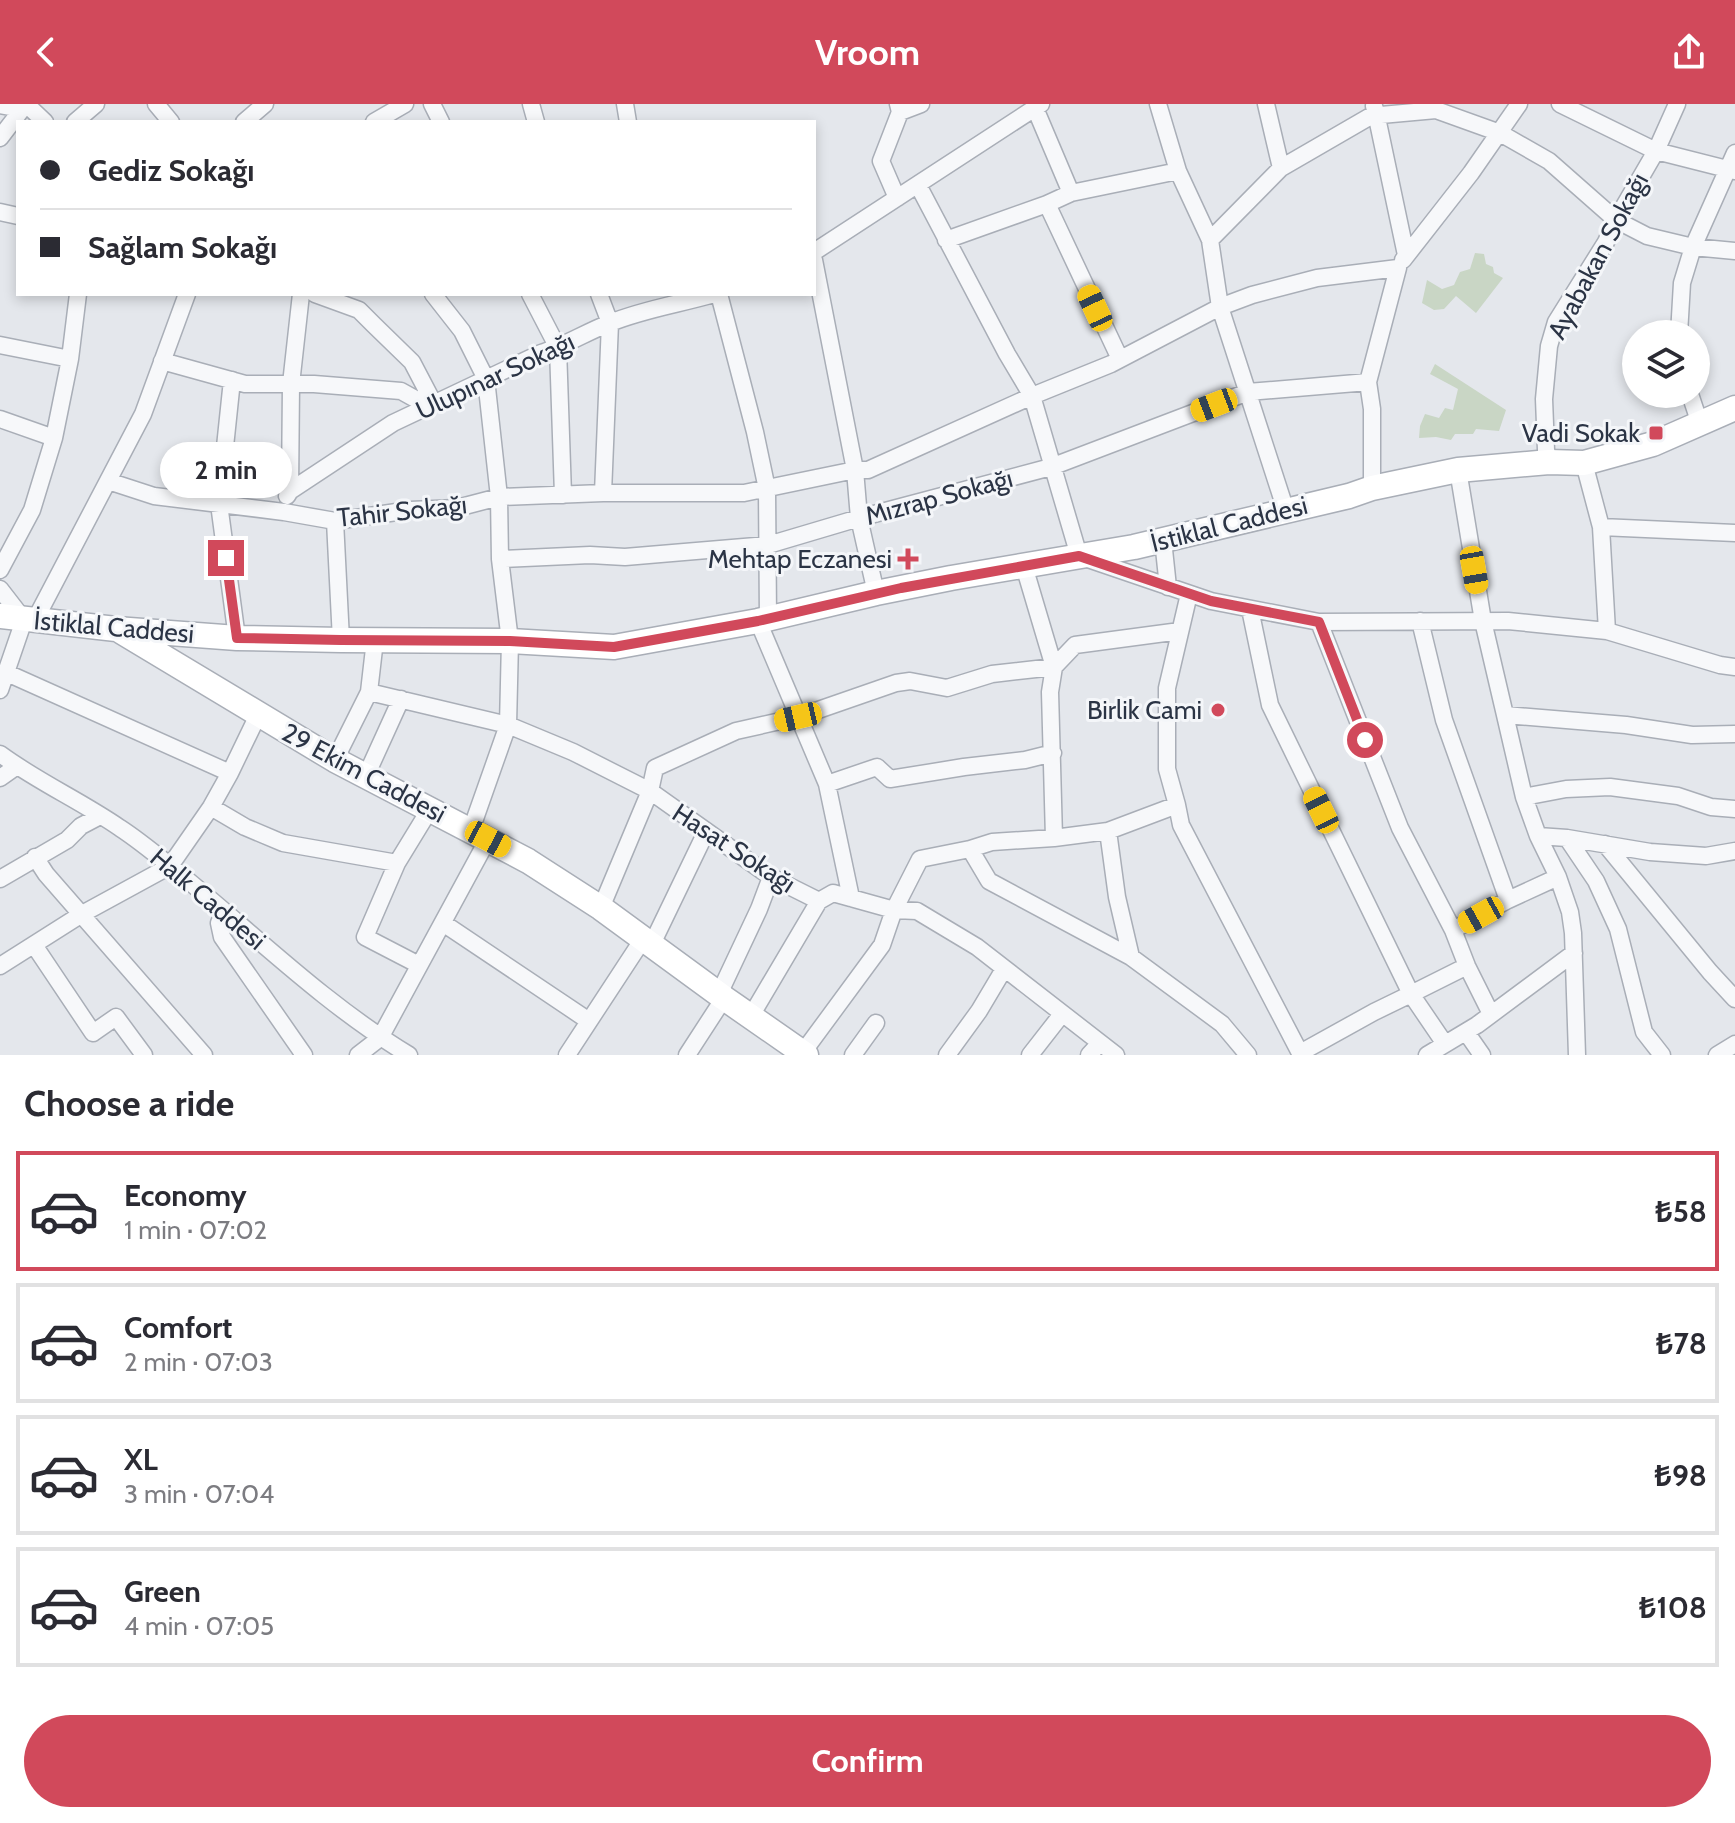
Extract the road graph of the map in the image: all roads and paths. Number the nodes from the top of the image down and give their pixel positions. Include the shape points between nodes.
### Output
1 (96, 104) edge
2 (156, 104) edge
3 (265, 104) edge
4 (405, 104) edge
5 (921, 104) edge
6 (1158, 104) edge
7 (1266, 104) edge
8 (1519, 104) edge
9 (1560, 104) edge
10 (1677, 104) edge
11 (0, 105) edge
12 (24, 106) edge
13 (1038, 106) edge
14 (899, 108) edge
15 (1375, 108) edge
16 (42, 120) edge
17 (77, 120) edge
18 (169, 120) edge
19 (246, 120) edge
20 (377, 120) edge
21 (1500, 133) junction
22 (0, 138) edge
23 (1656, 151) junction
24 (1735, 153) edge
25 (1281, 168) junction
26 (1178, 171) junction
27 (1732, 171) edge
28 (918, 185) junction
29 (1071, 193) junction
30 (897, 198) junction
31 (1047, 204) junction
32 (1616, 220) junction
33 (946, 240) junction
34 (1210, 240) junction
35 (1693, 247) junction
36 (816, 251) edge
37 (1735, 251) edge
38 (1402, 262) junction
39 (816, 270) edge
40 (78, 296) edge
41 (186, 296) edge
42 (301, 296) edge
43 (320, 296) edge
44 (435, 296) edge
45 (531, 296) edge
46 (600, 296) edge
47 (698, 296) edge
48 (718, 296) edge
49 (661, 300) edge
50 (1220, 307) junction
51 (1680, 320) edge
52 (610, 323) junction
53 (0, 345) edge
54 (558, 348) junction
55 (70, 359) junction
56 (1120, 359) junction
57 (162, 361) junction
58 (486, 379) junction
59 (232, 380) junction
60 (1368, 382) junction
61 (291, 384) junction
62 (1248, 392) junction
63 (1032, 396) junction
64 (431, 405) junction
65 (1695, 408) edge
66 (1735, 408) edge
67 (0, 419) edge
68 (1700, 424) junction
69 (54, 438) junction
70 (1549, 462) junction
71 (1584, 463) junction
72 (1051, 467) junction
73 (855, 470) junction
74 (1458, 470) junction
75 (108, 481) junction
76 (1372, 488) junction
77 (767, 489) junction
78 (290, 491) junction
79 (603, 493) junction
80 (563, 495) junction
81 (499, 497) junction
82 (219, 504) junction
83 (279, 511) junction
84 (1286, 511) junction
85 (859, 518) junction
86 (335, 521) junction
87 (1601, 527) junction
88 (1735, 533) edge
89 (1163, 540) junction
90 (768, 545) junction
91 (1079, 556) junction
92 (500, 559) junction
93 (1024, 566) junction
94 (0, 570) edge
95 (1168, 587) junction
96 (0, 589) edge
97 (876, 593) junction
98 (1189, 594) junction
99 (1250, 609) junction
100 (20, 619) edge
101 (763, 620) junction
102 (1420, 621) junction
103 (1483, 621) junction
104 (1319, 622) junction
105 (116, 629) junction
106 (1180, 631) junction
107 (1607, 631) junction
108 (237, 638) junction
109 (341, 640) junction
110 (375, 640) junction
111 (510, 641) junction
112 (1054, 667) junction
113 (1735, 667) edge
114 (7, 673) junction
115 (0, 690) edge
116 (369, 692) junction
117 (401, 699) junction
118 (258, 715) junction
119 (1505, 715) junction
120 (798, 717) junction
121 (508, 725) junction
122 (1735, 734) edge
123 (1053, 753) junction
124 (0, 754) edge
125 (335, 760) junction
126 (17, 766) junction
127 (230, 773) junction
128 (366, 776) junction
129 (0, 778) edge
130 (827, 784) junction
131 (650, 791) junction
132 (1524, 797) junction
133 (1177, 805) junction
134 (211, 807) junction
135 (430, 809) junction
136 (1735, 809) edge
137 (100, 816) junction
138 (1108, 831) junction
139 (706, 832) junction
140 (479, 834) junction
141 (1538, 836) junction
142 (1054, 838) junction
143 (1567, 838) junction
144 (1605, 844) junction
145 (970, 849) junction
146 (1735, 851) edge
147 (35, 857) junction
148 (397, 863) junction
149 (170, 866) junction
150 (771, 877) junction
151 (1558, 877) junction
152 (0, 879) edge
153 (851, 898) junction
154 (1508, 900) junction
155 (819, 901) junction
156 (601, 908) junction
157 (894, 910) junction
158 (224, 912) junction
159 (82, 914) junction
160 (443, 923) junction
161 (1453, 930) junction
162 (648, 941) junction
163 (34, 945) junction
164 (1574, 953) junction
165 (1131, 957) junction
166 (419, 965) junction
167 (0, 966) edge
168 (1467, 966) junction
169 (1004, 969) junction
170 (1411, 994) junction
171 (721, 996) junction
172 (1735, 999) edge
173 (1062, 1014) junction
174 (1491, 1014) junction
175 (751, 1016) junction
176 (589, 1021) junction
177 (876, 1023) dead end
178 (1466, 1032) junction
179 (380, 1038) junction
180 (1445, 1044) junction
181 (1735, 1044) edge
182 (1094, 1049) edge
183 (803, 1054) edge
184 (1300, 1054) edge
185 (144, 1055) edge
186 (204, 1055) edge
187 (304, 1055) edge
188 (358, 1055) edge
189 (409, 1055) edge
190 (567, 1055) edge
191 (687, 1055) edge
192 (853, 1055) edge
193 (947, 1055) edge
194 (1030, 1055) edge
195 (1116, 1055) edge
196 (1248, 1055) edge
197 (1427, 1055) edge
198 (1482, 1055) edge
199 (1577, 1055) edge
200 (1662, 1055) edge
201 (1717, 1055) edge

1 - 17 street
2 - 18 street
3 - 19 street
4 - 20 street
5 - 14 street
6 - 26 street
7 - 25 street
8 - 21 street
9 - 23 street
10 - 23 street, Ayabakan Sokağı
11 - 12 street
12 - 16 street
12 - 22 street
13 - 28 street
13 - 29 street
14 - 30 street via 881,161
15 - 21 street via 1381,115 1436,110
15 - 25 street
15 - 38 street
21 - 32 street via 1549,161
21 - 38 street
23 - 27 street
23 - 32 street, Ayabakan Sokağı
24 - 27 street
25 - 34 street
26 - 29 street
26 - 34 street
27 - 35 street
28 - 30 street
28 - 33 street
29 - 31 street
30 - 36 street
31 - 33 street
31 - 56 street
32 - 35 street via 1647,236
32 - 70 street, Ayabakan Sokağı via 1556,322 1549,346 1544,399
33 - 63 street
34 - 50 street
35 - 37 street
35 - 51 street via 1682,283
38 - 50 street, Tahir Sokağı via 1317,278
38 - 60 street
39 - 73 street
40 - 55 street
41 - 57 street
42 - 61 street
43 - 64 street via 359,310 412,362
44 - 58 street via 462,331
45 - 54 street
46 - 52 street
47 - 49 street, Ulupınar Sokağı
48 - 77 street
49 - 52 street, Ulupınar Sokağı
50 - 56 street, Tahir Sokağı
50 - 62 street
52 - 54 street, Ulupınar Sokağı
52 - 79 street
53 - 55 street
54 - 58 street, Ulupınar Sokağı
54 - 80 street
55 - 69 street
56 - 63 street, Tahir Sokağı
57 - 59 street
57 - 75 street via 143,414
58 - 64 street, Ulupınar Sokağı
58 - 81 street
59 - 61 street
59 - 82 street
60 - 62 street, Mızrap Sokağı
60 - 76 street
61 - 64 street via 401,391
61 - 78 street
62 - 72 street, Mızrap Sokağı
62 - 84 street
63 - 72 street
63 - 73 street, Tahir Sokağı via 868,470
64 - 78 street, Ulupınar Sokağı via 393,423
65 - 68 street
66 - 68 street, İstiklal Caddesi
67 - 69 street
68 - 71 street, İstiklal Caddesi
69 - 94 street via 32,510
70 - 71 street, İstiklal Caddesi
70 - 74 street, İstiklal Caddesi
71 - 87 street
72 - 85 street, Mızrap Sokağı
72 - 91 street
73 - 77 street, Tahir Sokağı
73 - 85 street
74 - 76 street, İstiklal Caddesi
74 - 103 street
75 - 82 street, Tahir Sokağı via 154,496
75 - 100 street
76 - 84 street, İstiklal Caddesi
77 - 79 street, Tahir Sokağı
77 - 90 street
78 - 83 street
79 - 80 street, Tahir Sokağı
80 - 81 street, Tahir Sokağı
81 - 86 street, Tahir Sokağı via 457,508
81 - 92 street
82 - 83 street, Tahir Sokağı
82 - 108 street
83 - 86 street, Tahir Sokağı
84 - 89 street, İstiklal Caddesi
85 - 90 street, Mızrap Sokağı
85 - 97 street
86 - 109 street
87 - 88 street
87 - 107 street
89 - 91 street, İstiklal Caddesi
89 - 95 street
90 - 92 street, Mızrap Sokağı via 625,557
90 - 101 street
91 - 93 street, İstiklal Caddesi
91 - 95 street
92 - 111 street
93 - 97 street, İstiklal Caddesi
93 - 112 street
95 - 98 street
96 - 100 street
97 - 101 street, İstiklal Caddesi
98 - 99 street
98 - 106 street
99 - 104 street
99 - 170 street via 1270,705
100 - 105 street, İstiklal Caddesi
100 - 114 street
101 - 111 street, İstiklal Caddesi via 614,647
101 - 120 street
102 - 103 street
102 - 104 street
102 - 154 street via 1444,720
103 - 107 street
103 - 119 street
104 - 161 street via 1400,828
105 - 108 street, İstiklal Caddesi
105 - 118 street, 29 Ekim Caddesi
106 - 112 street via 1075,645
106 - 133 street via 1167,688 1167,769
107 - 113 street
108 - 109 street, İstiklal Caddesi
109 - 110 street, İstiklal Caddesi
110 - 111 street, İstiklal Caddesi
110 - 116 street
111 - 121 street
112 - 120 street via 992,674 947,688 896,683
112 - 123 street
114 - 115 street
114 - 127 street
116 - 117 street, Hasat Sokağı
116 - 125 street
117 - 121 street, Hasat Sokağı
117 - 128 street
118 - 125 street, 29 Ekim Caddesi
118 - 127 street
119 - 122 street via 1692,735
119 - 132 street
120 - 130 street
120 - 131 street via 736,731 655,768
121 - 131 street, Hasat Sokağı
121 - 140 street
123 - 130 street via 890,779 877,767
123 - 142 street
124 - 126 street, Halk Caddesi
125 - 128 street, 29 Ekim Caddesi
126 - 129 street
126 - 137 street, Halk Caddesi
127 - 134 street
128 - 135 street, 29 Ekim Caddesi
130 - 153 street
131 - 139 street, Hasat Sokağı
131 - 156 street
132 - 136 street via 1610,787
132 - 141 street
133 - 138 street
133 - 184 street via 1181,825
134 - 148 street via 283,843
134 - 149 street
135 - 140 street, 29 Ekim Caddesi
135 - 148 street
137 - 147 street
137 - 149 street, Halk Caddesi
138 - 142 street
138 - 165 street
139 - 150 street, Hasat Sokağı
139 - 162 street
140 - 156 street, 29 Ekim Caddesi
140 - 160 street
141 - 143 street
141 - 151 street
142 - 145 street via 992,842
143 - 144 street
143 - 200 street via 1596,881 1618,929 1644,1032
144 - 146 street via 1706,856
144 - 172 street
145 - 157 street via 920,859
145 - 165 street via 989,881
147 - 152 street
147 - 159 street
148 - 166 street via 365,937
149 - 158 street, Halk Caddesi
149 - 159 street
150 - 155 street, Hasat Sokağı
150 - 171 street
151 - 154 street
151 - 164 street via 1570,912
153 - 155 street, Hasat Sokağı via 833,893
153 - 157 street, Hasat Sokağı
154 - 161 street
155 - 175 street
156 - 162 street, 29 Ekim Caddesi
157 - 169 street, Hasat Sokağı via 917,911
157 - 183 street via 882,945
158 - 179 street, Halk Caddesi
158 - 187 street via 219,923 222,937
159 - 163 street
159 - 186 street
160 - 166 street
160 - 176 street
161 - 168 street
162 - 171 street, 29 Ekim Caddesi
162 - 176 street
163 - 167 street
163 - 185 street via 93,1033 116,1017
164 - 174 street
164 - 199 street
165 - 196 street via 1222,1024
166 - 179 street
168 - 170 street
168 - 174 street
169 - 173 street, Hasat Sokağı
169 - 193 street
170 - 180 street
170 - 184 street
171 - 175 street, 29 Ekim Caddesi
171 - 191 street
173 - 182 street, Hasat Sokağı
173 - 194 street
174 - 178 street
175 - 183 street, 29 Ekim Caddesi
176 - 190 street
177 - 192 street
178 - 180 street
178 - 198 street
179 - 188 street
179 - 189 street, Halk Caddesi
180 - 197 street
181 - 201 street
182 - 195 street, Hasat Sokağı

